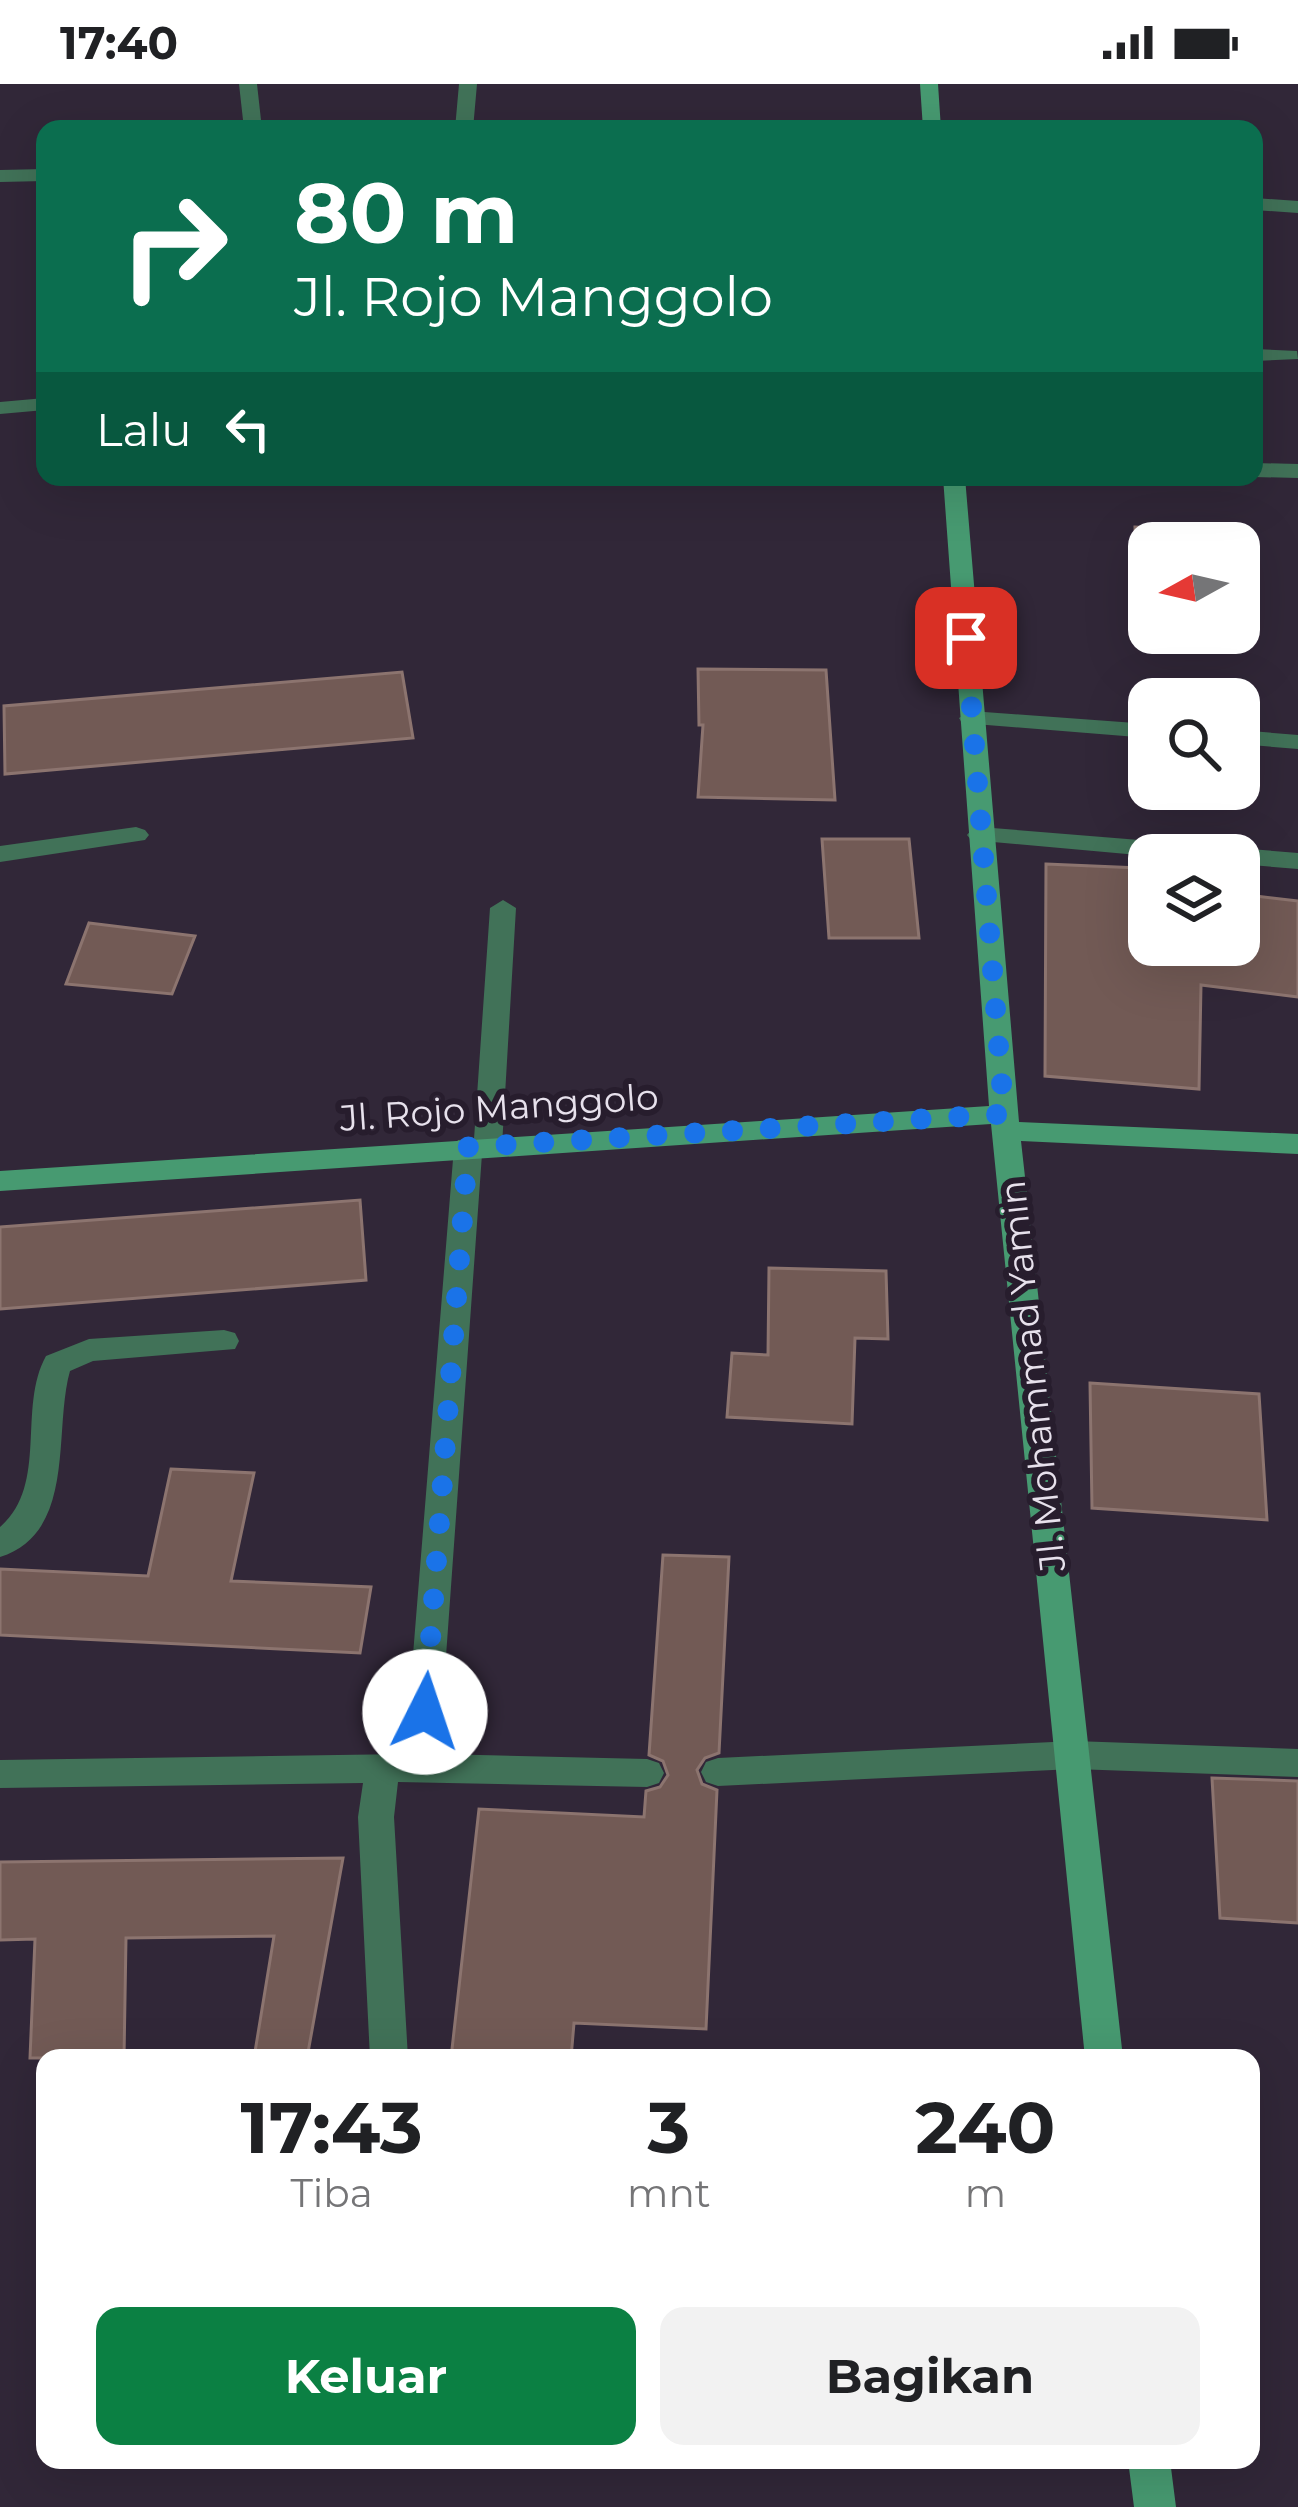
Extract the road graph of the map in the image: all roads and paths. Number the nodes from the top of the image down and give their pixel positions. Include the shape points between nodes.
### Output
1 (248, 84) edge
2 (468, 84) edge
3 (929, 84) edge
4 (253, 120) edge
5 (465, 120) edge
6 (931, 120) edge
7 (36, 175) edge
8 (0, 176) edge
9 (1263, 205) edge
10 (1298, 207) edge
11 (1263, 355) edge
12 (1290, 355) dead end
13 (36, 405) edge
14 (0, 408) edge
15 (1263, 470) edge
16 (1298, 471) edge
17 (955, 486) edge
18 (971, 718) junction
19 (1128, 729) edge
20 (1260, 739) edge
21 (1298, 742) edge
22 (136, 835) dead end
23 (980, 835) junction
24 (1128, 847) edge
25 (0, 854) edge
26 (1260, 858) edge
27 (1298, 861) edge
28 (503, 908) dead end
29 (1005, 1122) junction
30 (1298, 1144) edge
31 (478, 1146) junction
32 (0, 1181) edge
33 (224, 1341) dead end
34 (0, 1545) edge
35 (1074, 1755) junction
36 (1298, 1763) edge
37 (382, 1768) junction
38 (421, 1768) junction
39 (718, 1772) dead end
40 (647, 1773) dead end
41 (0, 1774) edge
42 (389, 2049) edge
43 (1103, 2049) edge
44 (1150, 2469) edge
45 (1155, 2507) edge

1 - 4 street
2 - 5 street
3 - 6 main road
7 - 8 street
9 - 10 street
11 - 12 street
13 - 14 street
15 - 16 street
17 - 18 main road, Jl. Mohammad Yamin
18 - 19 street
18 - 23 main road, Jl. Mohammad Yamin
20 - 21 street
22 - 25 street
23 - 24 street
23 - 29 main road, Jl. Mohammad Yamin
26 - 27 street
28 - 31 street
29 - 30 main road, Jl. Rojo Manggolo
29 - 31 main road, Jl. Rojo Manggolo
29 - 35 main road, Jl. Mohammad Yamin
31 - 32 main road, Jl. Rojo Manggolo
31 - 38 street
33 - 34 street via 88,1350 58,1364 47,1470 34,1504
35 - 36 street
35 - 39 street
35 - 43 main road, Jl. Mohammad Yamin
37 - 38 street
37 - 41 street
37 - 42 street via 376,1816
38 - 40 street
44 - 45 main road

